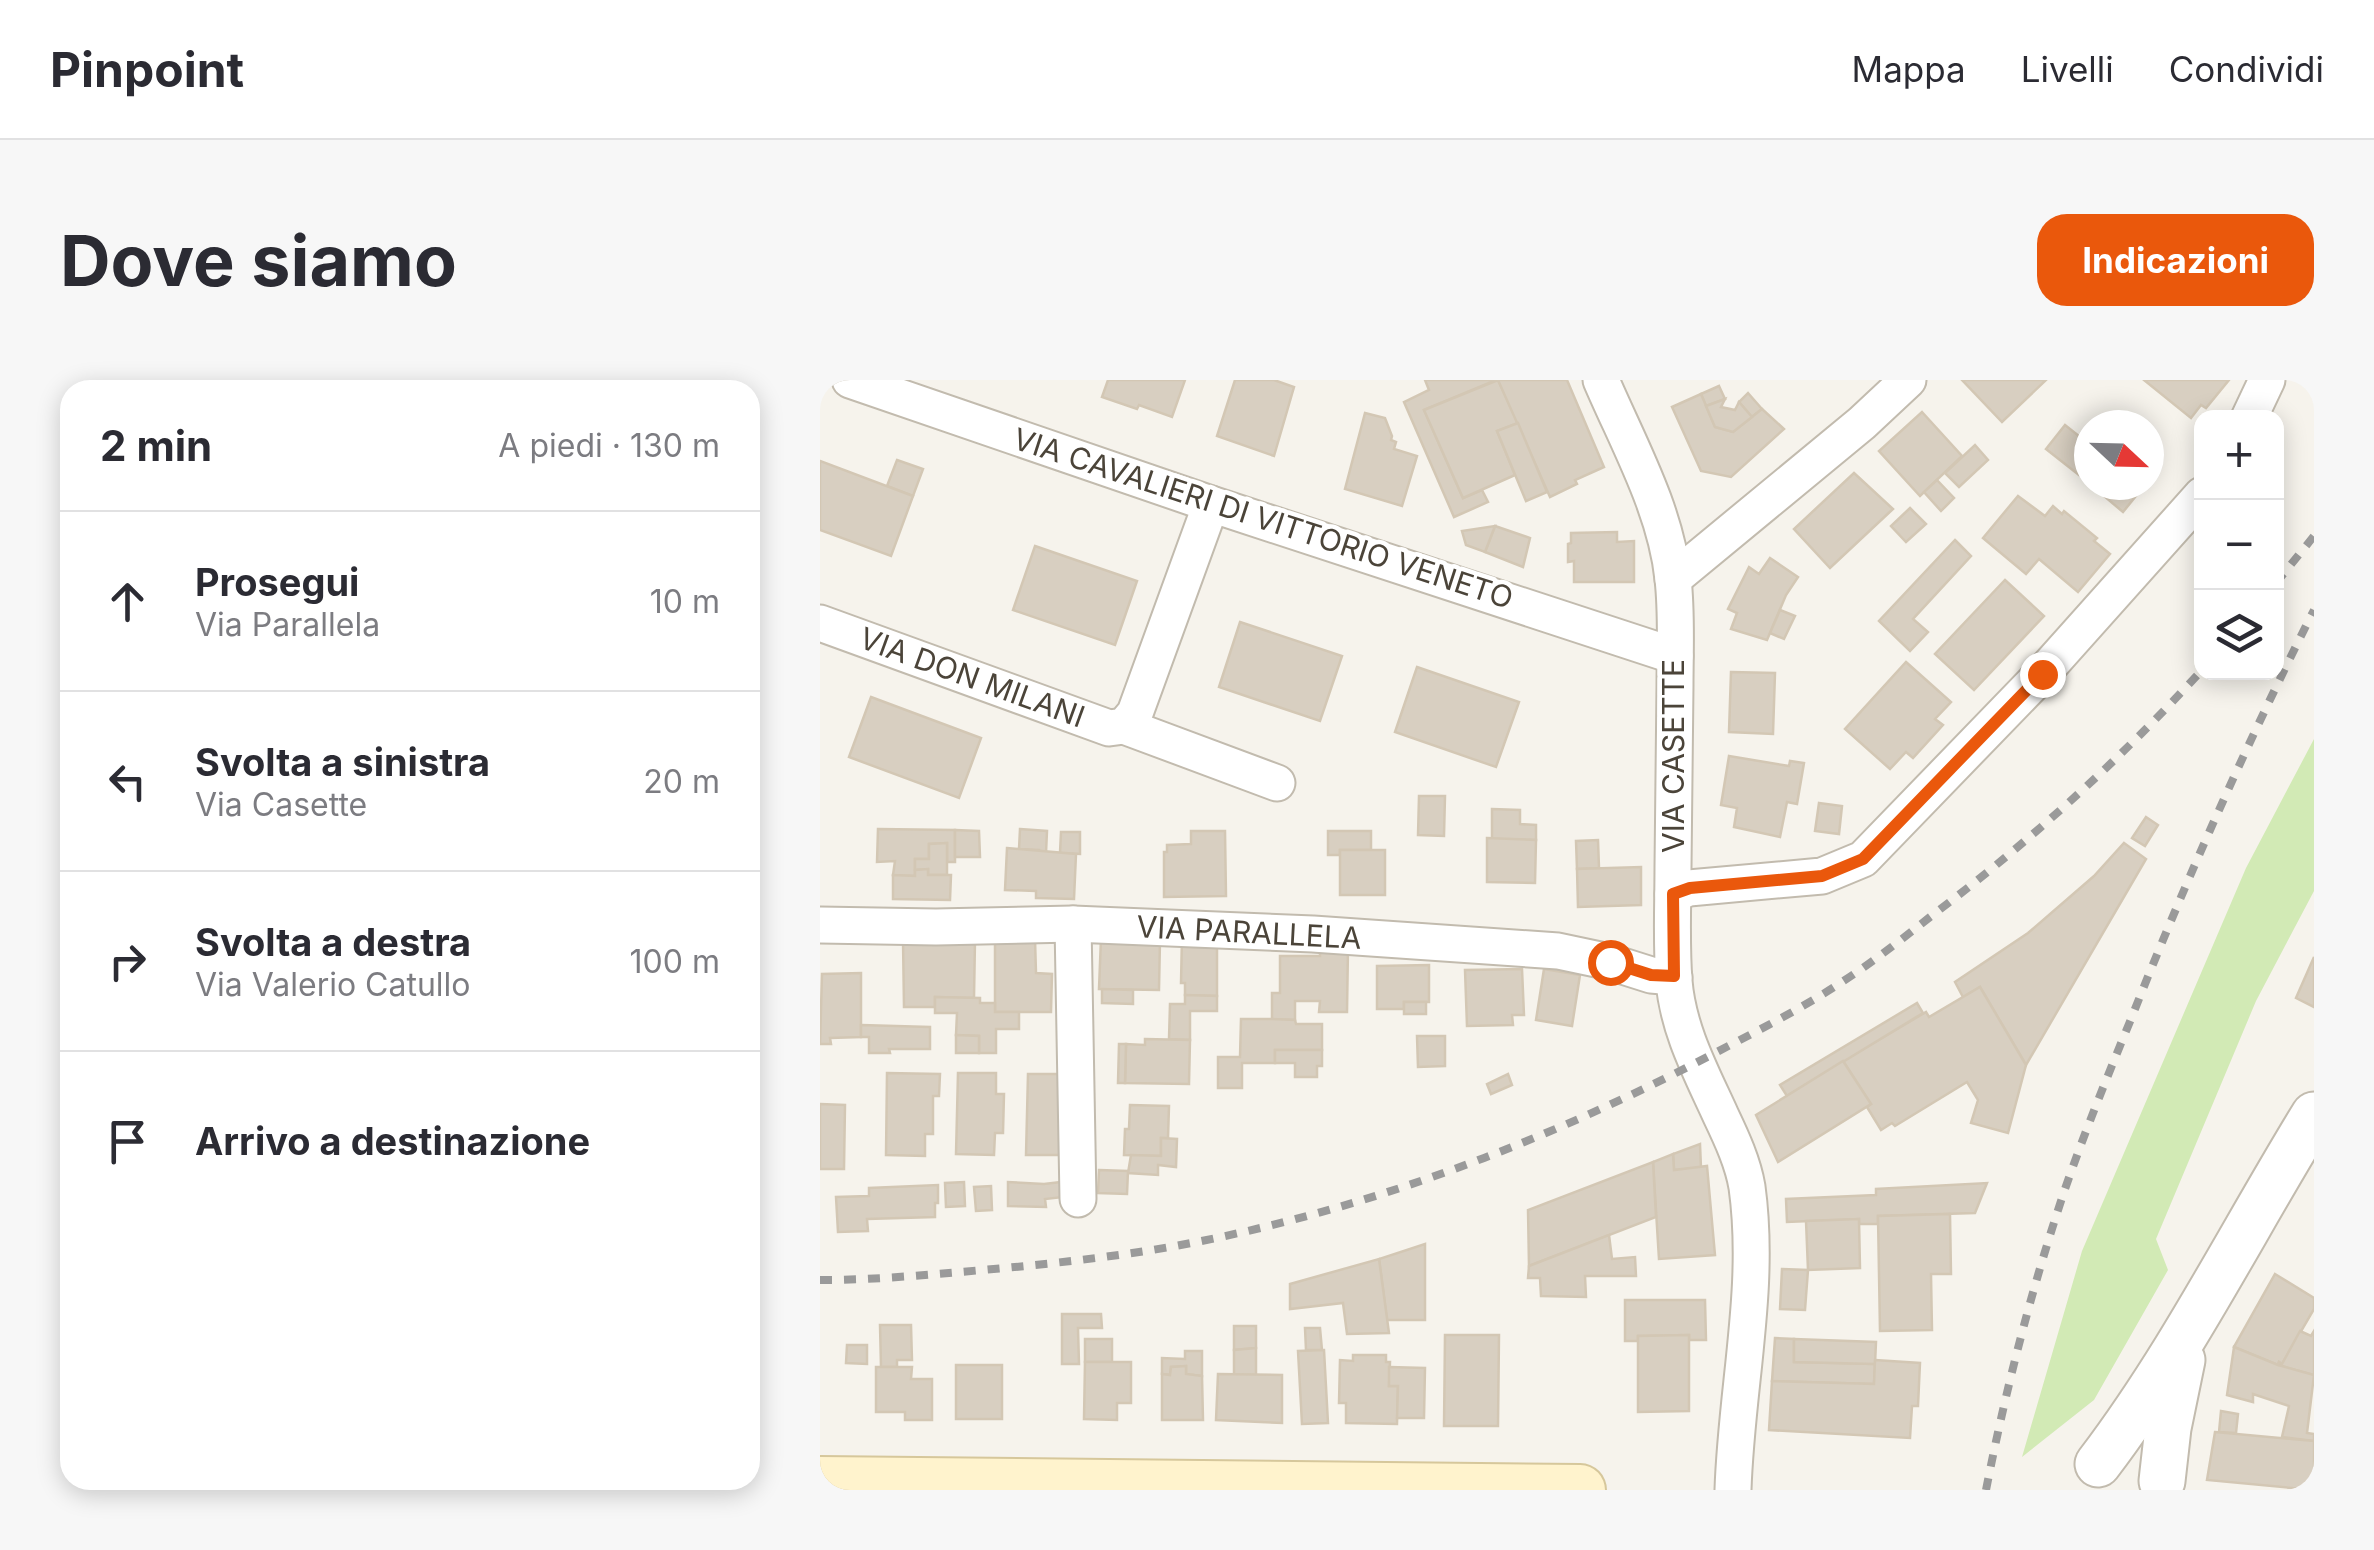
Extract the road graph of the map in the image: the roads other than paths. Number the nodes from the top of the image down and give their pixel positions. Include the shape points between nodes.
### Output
1 (850, 380) edge
2 (1600, 380) edge
3 (1908, 380) edge
4 (2267, 380) edge
5 (2253, 410) edge
6 (2198, 500) edge
7 (1211, 504) junction
8 (1673, 578) junction
9 (820, 623) edge
10 (1675, 656) junction
11 (1124, 726) junction
12 (1277, 783) dead end
13 (1673, 894) junction
14 (1073, 924) junction
15 (820, 925) edge
16 (1674, 976) junction
17 (2314, 1116) edge
18 (1078, 1199) dead end
19 (2188, 1330) junction
20 (2083, 1477) edge
21 (820, 1482) edge
22 (2165, 1486) edge
23 (1062, 1487) edge
24 (1402, 1489) edge
25 (1580, 1490) edge
26 (1733, 1490) edge

1 - 7 street, VIA CAVALIERI DI VITTORIO VENETO
2 - 8 street, VIA CASETTE via 1650,494
3 - 8 street
4 - 5 street
6 - 13 street via 1863,859 1822,876
7 - 10 street, VIA CAVALIERI DI VITTORIO VENETO
7 - 11 street, VIA DON MILANI via 1135,713
8 - 10 street, VIA CASETTE
9 - 11 street, VIA DON MILANI via 1109,728
10 - 13 street, VIA CASETTE
11 - 12 street, VIA DON MILANI
13 - 16 street, VIA CASETTE
14 - 15 street, VIA PARALLELA
14 - 16 street, VIA PARALLELA via 1558,952
14 - 18 street
16 - 26 street, VIA CASETTE via 1680,1022 1747,1184 1748,1323
17 - 19 street
19 - 20 street via 2133,1418
19 - 22 street via 2168,1428
20 - 22 street via 2116,1461 2149,1470
21 - 23 main road
23 - 24 main road
24 - 25 main road

